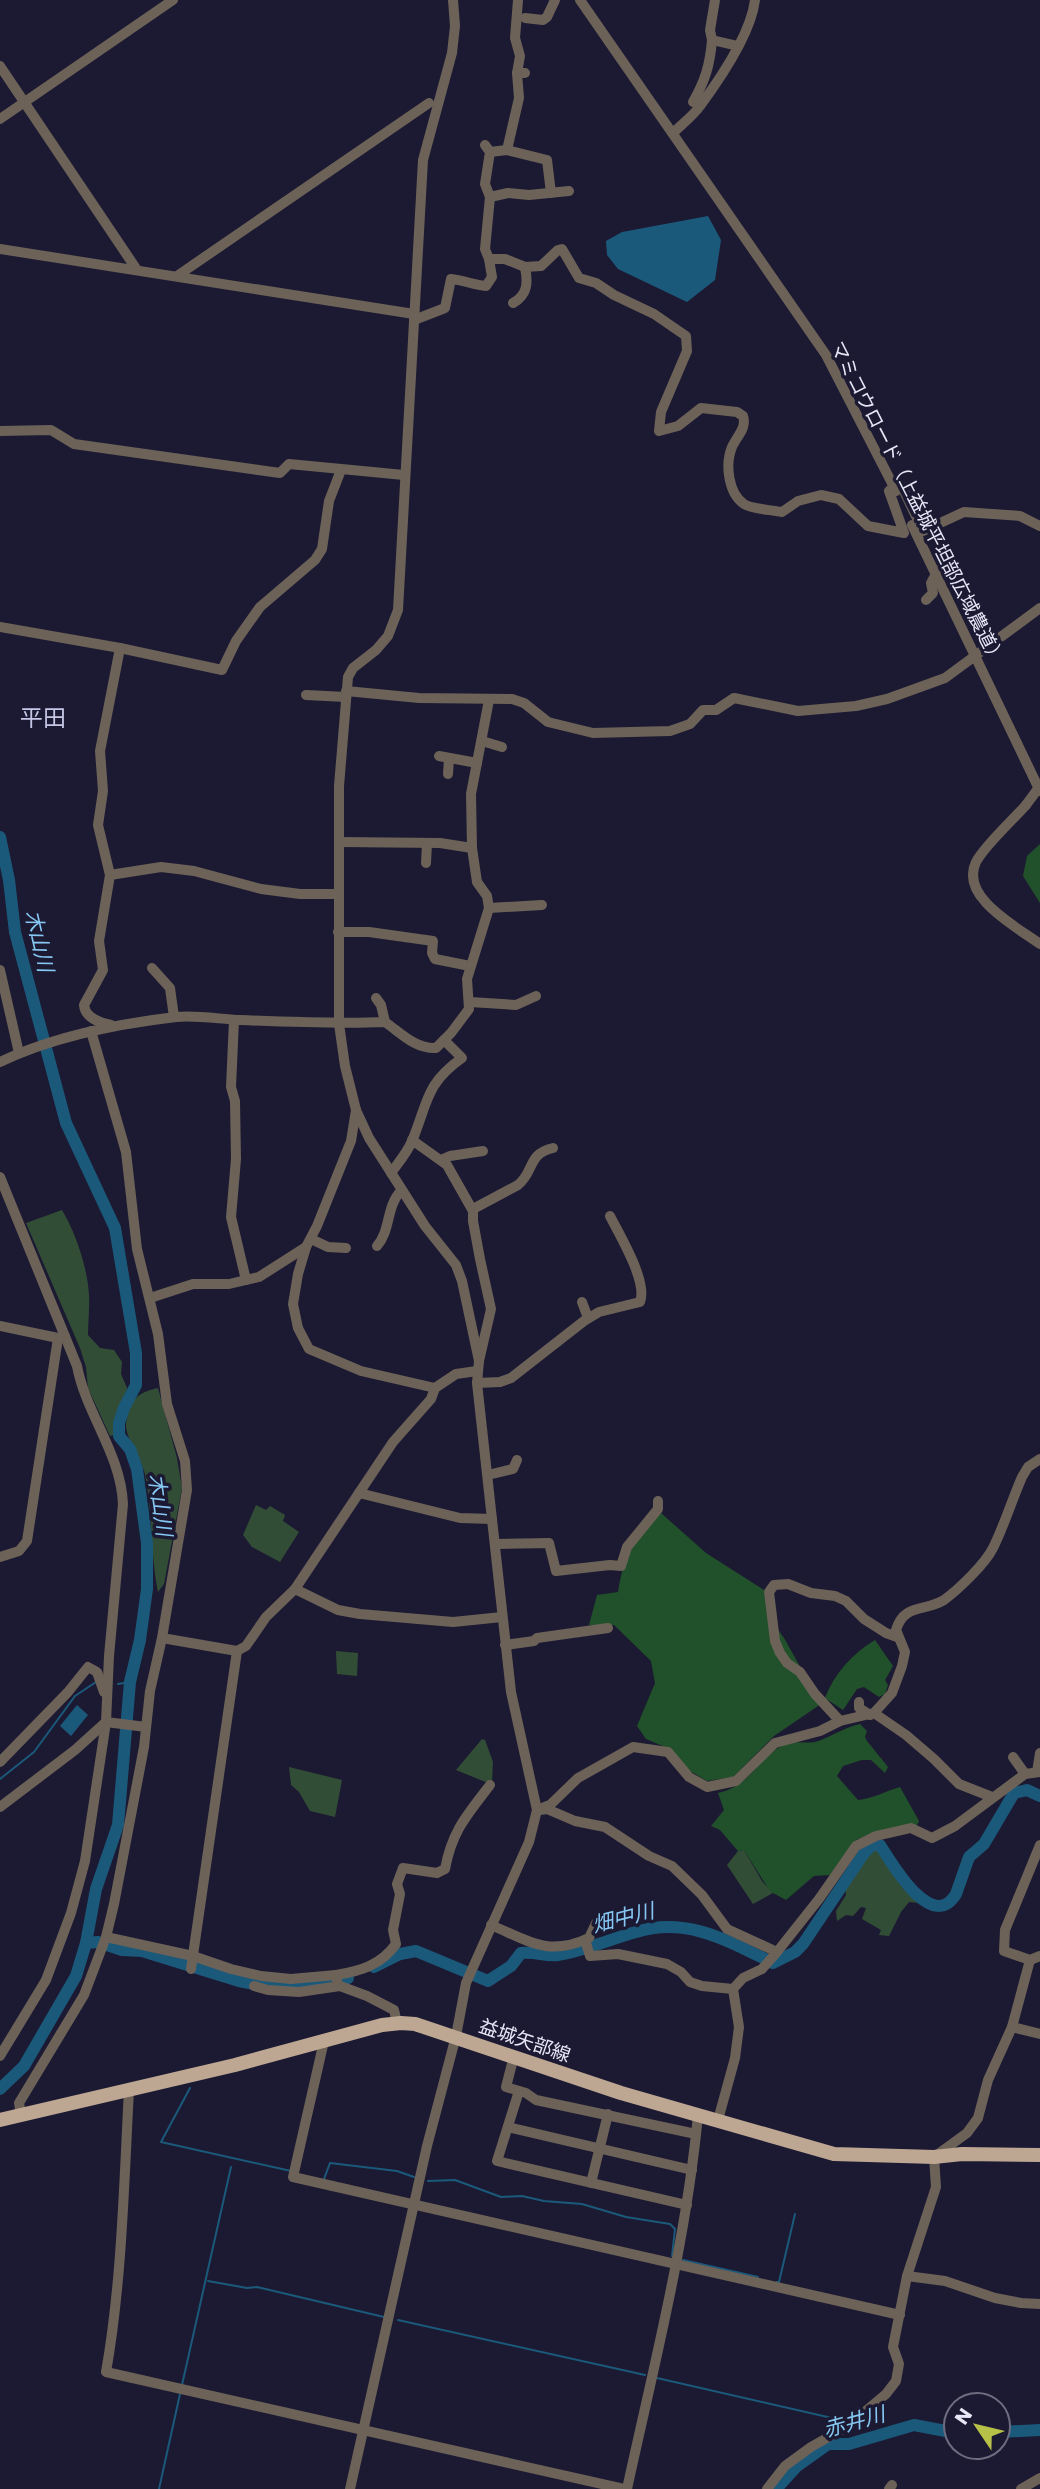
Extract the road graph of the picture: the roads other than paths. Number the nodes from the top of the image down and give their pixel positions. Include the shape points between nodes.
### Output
1 (173, 0) edge
2 (453, 0) edge
3 (518, 0) edge
4 (555, 0) edge
5 (580, 0) edge
6 (715, 0) edge
7 (755, 0) edge
8 (525, 18) dead end
9 (502, 32) dead end
10 (515, 38) junction
11 (712, 40) junction
12 (738, 46) junction
13 (0, 66) edge
14 (25, 102) junction
15 (692, 102) dead end
16 (429, 103) dead end
17 (0, 120) edge
18 (673, 133) junction
19 (507, 150) junction
20 (569, 191) dead end
21 (551, 193) junction
22 (490, 197) junction
23 (0, 249) edge
24 (489, 259) junction
25 (525, 267) junction
26 (137, 270) junction
27 (177, 276) junction
28 (513, 303) dead end
29 (414, 317) junction
30 (0, 431) edge
31 (341, 470) junction
32 (404, 475) junction
33 (894, 487) junction
34 (1040, 526) edge
35 (923, 531) junction
36 (936, 574) junction
37 (926, 600) dead end
38 (1040, 608) edge
39 (0, 627) edge
40 (120, 648) junction
41 (976, 657) junction
42 (346, 694) junction
43 (306, 695) dead end
44 (489, 700) junction
45 (482, 741) junction
46 (502, 747) dead end
47 (477, 763) junction
48 (448, 774) dead end
49 (1040, 788) edge
50 (339, 842) junction
51 (427, 843) junction
52 (472, 848) junction
53 (426, 863) dead end
54 (110, 875) junction
55 (339, 894) junction
56 (542, 905) dead end
57 (489, 908) junction
58 (338, 932) junction
59 (1040, 944) edge
60 (470, 967) junction
61 (152, 968) dead end
62 (0, 970) edge
63 (536, 996) dead end
64 (376, 999) dead end
65 (470, 1002) junction
66 (174, 1017) junction
67 (234, 1020) junction
68 (385, 1023) junction
69 (339, 1024) junction
70 (114, 1026) junction
71 (89, 1032) junction
72 (444, 1040) junction
73 (21, 1052) junction
74 (0, 1062) edge
75 (356, 1110) junction
76 (412, 1140) junction
77 (554, 1148) dead end
78 (483, 1151) dead end
79 (441, 1160) junction
80 (391, 1173) junction
81 (0, 1177) edge
82 (401, 1191) junction
83 (473, 1209) junction
84 (610, 1216) dead end
85 (309, 1243) junction
86 (377, 1246) dead end
87 (346, 1248) dead end
88 (246, 1280) junction
89 (150, 1298) junction
90 (582, 1302) dead end
91 (588, 1318) junction
92 (0, 1326) edge
93 (62, 1337) junction
94 (478, 1371) junction
95 (435, 1388) junction
96 (1040, 1459) edge
97 (517, 1460) dead end
98 (488, 1475) junction
99 (359, 1493) junction
100 (658, 1501) dead end
101 (492, 1519) junction
102 (495, 1544) junction
103 (0, 1557) edge
104 (295, 1589) junction
105 (502, 1617) junction
106 (608, 1628) dead end
107 (897, 1637) junction
108 (162, 1638) junction
109 (505, 1645) junction
110 (237, 1651) junction
111 (107, 1700) junction
112 (859, 1702) dead end
113 (872, 1714) junction
114 (840, 1721) junction
115 (108, 1722) junction
116 (146, 1727) junction
117 (1040, 1753) edge
118 (1013, 1757) dead end
119 (0, 1762) edge
120 (1039, 1772) edge
121 (1025, 1774) junction
122 (490, 1786) dead end
123 (992, 1797) junction
124 (0, 1807) edge
125 (537, 1810) junction
126 (1040, 1846) edge
127 (596, 1923) dead end
128 (491, 1925) junction
129 (104, 1942) junction
130 (586, 1945) junction
131 (776, 1953) junction
132 (1035, 1958) edge
133 (192, 1962) junction
134 (337, 1981) junction
135 (254, 1986) dead end
136 (733, 1989) junction
137 (397, 2023) junction
138 (1012, 2027) junction
139 (1040, 2034) edge
140 (456, 2036) junction
141 (324, 2041) junction
142 (0, 2056) edge
143 (513, 2056) junction
144 (129, 2090) junction
145 (519, 2091) junction
146 (22, 2114) junction
147 (608, 2115) junction
148 (698, 2115) junction
149 (4, 2119) edge
150 (718, 2120) junction
151 (508, 2127) junction
152 (696, 2134) junction
153 (600, 2149) junction
154 (1040, 2155) edge
155 (934, 2157) junction
156 (692, 2170) junction
157 (592, 2183) junction
158 (415, 2203) junction
159 (687, 2205) junction
160 (677, 2263) junction
161 (907, 2276) junction
162 (1040, 2304) edge
163 (900, 2315) junction
164 (364, 2430) junction
165 (1040, 2479) edge
166 (350, 2489) edge
167 (625, 2489) edge
168 (767, 2489) edge
169 (1021, 2489) edge

1 - 14 street
2 - 29 street via 452,53 423,160
3 - 10 street
4 - 8 street via 543,20
5 - 18 street, マミコウロード（上益城平坦部広域農道）
6 - 11 street
7 - 12 street via 753,18
9 - 10 street
10 - 19 street via 521,73
11 - 12 street
11 - 15 street via 710,65
12 - 18 street via 699,108
13 - 14 street
14 - 17 street
14 - 26 street
16 - 27 street
18 - 33 street, マミコウロード（上益城平坦部広域農道） via 826,355
19 - 21 street via 547,160
19 - 22 street via 487,149 485,184
20 - 21 street
21 - 22 street
22 - 24 street via 485,249
23 - 26 street
24 - 25 street
24 - 29 street via 492,277 486,286 448,277 445,307
25 - 28 street via 525,292
25 - 33 street via 541,266 562,249 579,278 596,282 686,337 687,351 661,412 659,431 678,426 701,408 743,416 728,470 734,492 744,504 782,512 798,500 821,495 839,499 867,526 904,533 889,491
26 - 27 street
27 - 29 street
29 - 32 street
30 - 31 street via 51,430 74,444 280,474 289,464
31 - 32 street
31 - 40 street via 322,549 260,607 222,670
32 - 42 street via 398,610 388,636 350,672
33 - 35 street via 902,487
33 - 36 street, マミコウロード（上益城平坦部広域農道）
34 - 35 street via 1020,516 964,512
35 - 36 street
36 - 37 street via 931,583 933,593
36 - 41 street, マミコウロード（上益城平坦部広域農道）
38 - 41 street
39 - 40 street
40 - 54 street via 100,751 103,791 98,825
41 - 44 street via 945,678 887,699 798,712 734,698 716,710 703,710 690,724 670,731 593,733 548,722 512,699
41 - 49 street, マミコウロード（上益城平坦部広域農道）
42 - 43 street
42 - 44 street
42 - 50 street
44 - 45 street
45 - 46 street
45 - 47 street
47 - 48 street via 444,757
47 - 52 street via 471,794
49 - 59 street, bridge via 977,859 973,872 981,898
50 - 51 street
50 - 55 street
51 - 52 street
51 - 53 street
52 - 57 street via 477,882
54 - 55 street via 161,867 261,889
54 - 70 street via 99,941 103,970 84,1005 86,1013
55 - 58 street
56 - 57 street
57 - 60 street
58 - 60 street via 433,942 435,958
58 - 69 street
60 - 65 street
61 - 66 street via 170,988
62 - 73 street
63 - 65 street via 516,1005
64 - 68 street
65 - 72 street via 467,1014
66 - 67 street
66 - 70 street
67 - 69 street
67 - 88 street via 231,1087 236,1159 231,1217
68 - 69 street
68 - 72 street via 402,1037 430,1048
69 - 75 street
70 - 71 street
71 - 73 street
71 - 89 street via 126,1152 137,1249
72 - 76 street via 462,1058 436,1080
73 - 74 street
75 - 80 street
75 - 85 street via 351,1141
76 - 79 street
76 - 80 street
77 - 83 street via 534,1158 518,1185
78 - 79 street
79 - 83 street
80 - 82 street
81 - 93 street
82 - 86 street
82 - 94 street via 456,1265
83 - 94 street via 491,1310
84 - 91 street via 640,1280 642,1298
85 - 87 street
85 - 88 street via 259,1277
85 - 95 street via 293,1304 309,1349 361,1371
88 - 89 street via 193,1284
89 - 108 street via 167,1405 185,1461 187,1490
90 - 91 street
91 - 94 street via 511,1378 500,1382
92 - 93 street
93 - 103 street via 27,1541 19,1550
93 - 111 street via 122,1483
94 - 95 street via 456,1374
94 - 98 street
95 - 99 street
96 - 107 street via 1022,1477 984,1562 942,1601 899,1619
97 - 98 street via 513,1469
98 - 101 street
99 - 101 street via 460,1518
99 - 104 street
100 - 102 street via 659,1509 627,1547 621,1566 556,1571 548,1543
101 - 102 street
102 - 105 street
104 - 105 street via 338,1610 360,1614 453,1622
104 - 110 street
105 - 109 street
106 - 109 street
107 - 113 street via 905,1652 902,1666 892,1693
107 - 114 street via 835,1595 788,1584 774,1585 769,1592 780,1653
108 - 110 street
108 - 116 street
109 - 125 street
110 - 133 street
111 - 115 street
111 - 119 street via 97,1672 88,1667
112 - 113 street via 859,1707
113 - 114 street
113 - 123 street via 916,1743 959,1784
114 - 125 street via 775,1743 736,1781 707,1787 689,1777 668,1752 633,1746 578,1778 550,1805
115 - 116 street
115 - 124 street
115 - 142 street via 85,1861 71,1913 46,1980
116 - 129 street
117 - 120 street
118 - 121 street
120 - 121 street
121 - 123 street
122 - 134 street via 458,1827 446,1869 437,1873 403,1868 397,1884 397,1944 390,1953
123 - 131 street via 932,1838 911,1828 856,1846
125 - 128 street via 528,1842
125 - 131 street via 605,1827 672,1866 702,1895 727,1929
126 - 132 street via 1005,1930 1004,1951
127 - 130 street
128 - 130 street via 548,1948
128 - 140 street via 470,1969
129 - 133 street
129 - 146 street via 84,1995 19,2104
130 - 136 street via 595,1956 618,1954 667,1964 690,1982
131 - 136 street
132 - 138 street
133 - 134 street via 261,1976
134 - 135 street via 299,1992
134 - 137 street via 394,2010
136 - 150 street via 738,2027 735,2058
137 - 140 main road, 益城矢部線
137 - 141 main road, 益城矢部線
138 - 139 street
138 - 155 street via 988,2080 978,2118 967,2133
140 - 143 main road, 益城矢部線
140 - 158 street
141 - 144 main road, 益城矢部線
141 - 158 street via 293,2177
143 - 145 street via 506,2087
143 - 148 main road, 益城矢部線
144 - 146 main road, 益城矢部線
144 - 164 street via 106,2372
145 - 147 street via 558,2106
145 - 151 street
146 - 149 main road, 益城矢部線
147 - 152 street
147 - 153 street
148 - 150 main road, 益城矢部線
148 - 152 street
150 - 155 main road, 益城矢部線 via 834,2154
151 - 153 street
151 - 157 street via 497,2161
152 - 156 street
153 - 156 street
153 - 157 street
154 - 155 main road, 益城矢部線
155 - 161 street via 936,2188
156 - 159 street
157 - 159 street
158 - 160 street
158 - 164 street
159 - 160 street
160 - 163 street
160 - 167 street
161 - 162 street via 945,2281 1021,2304
161 - 163 street
163 - 168 street via 894,2347 899,2364 896,2381 848,2426 785,2466
164 - 166 street
164 - 167 street
165 - 169 street

